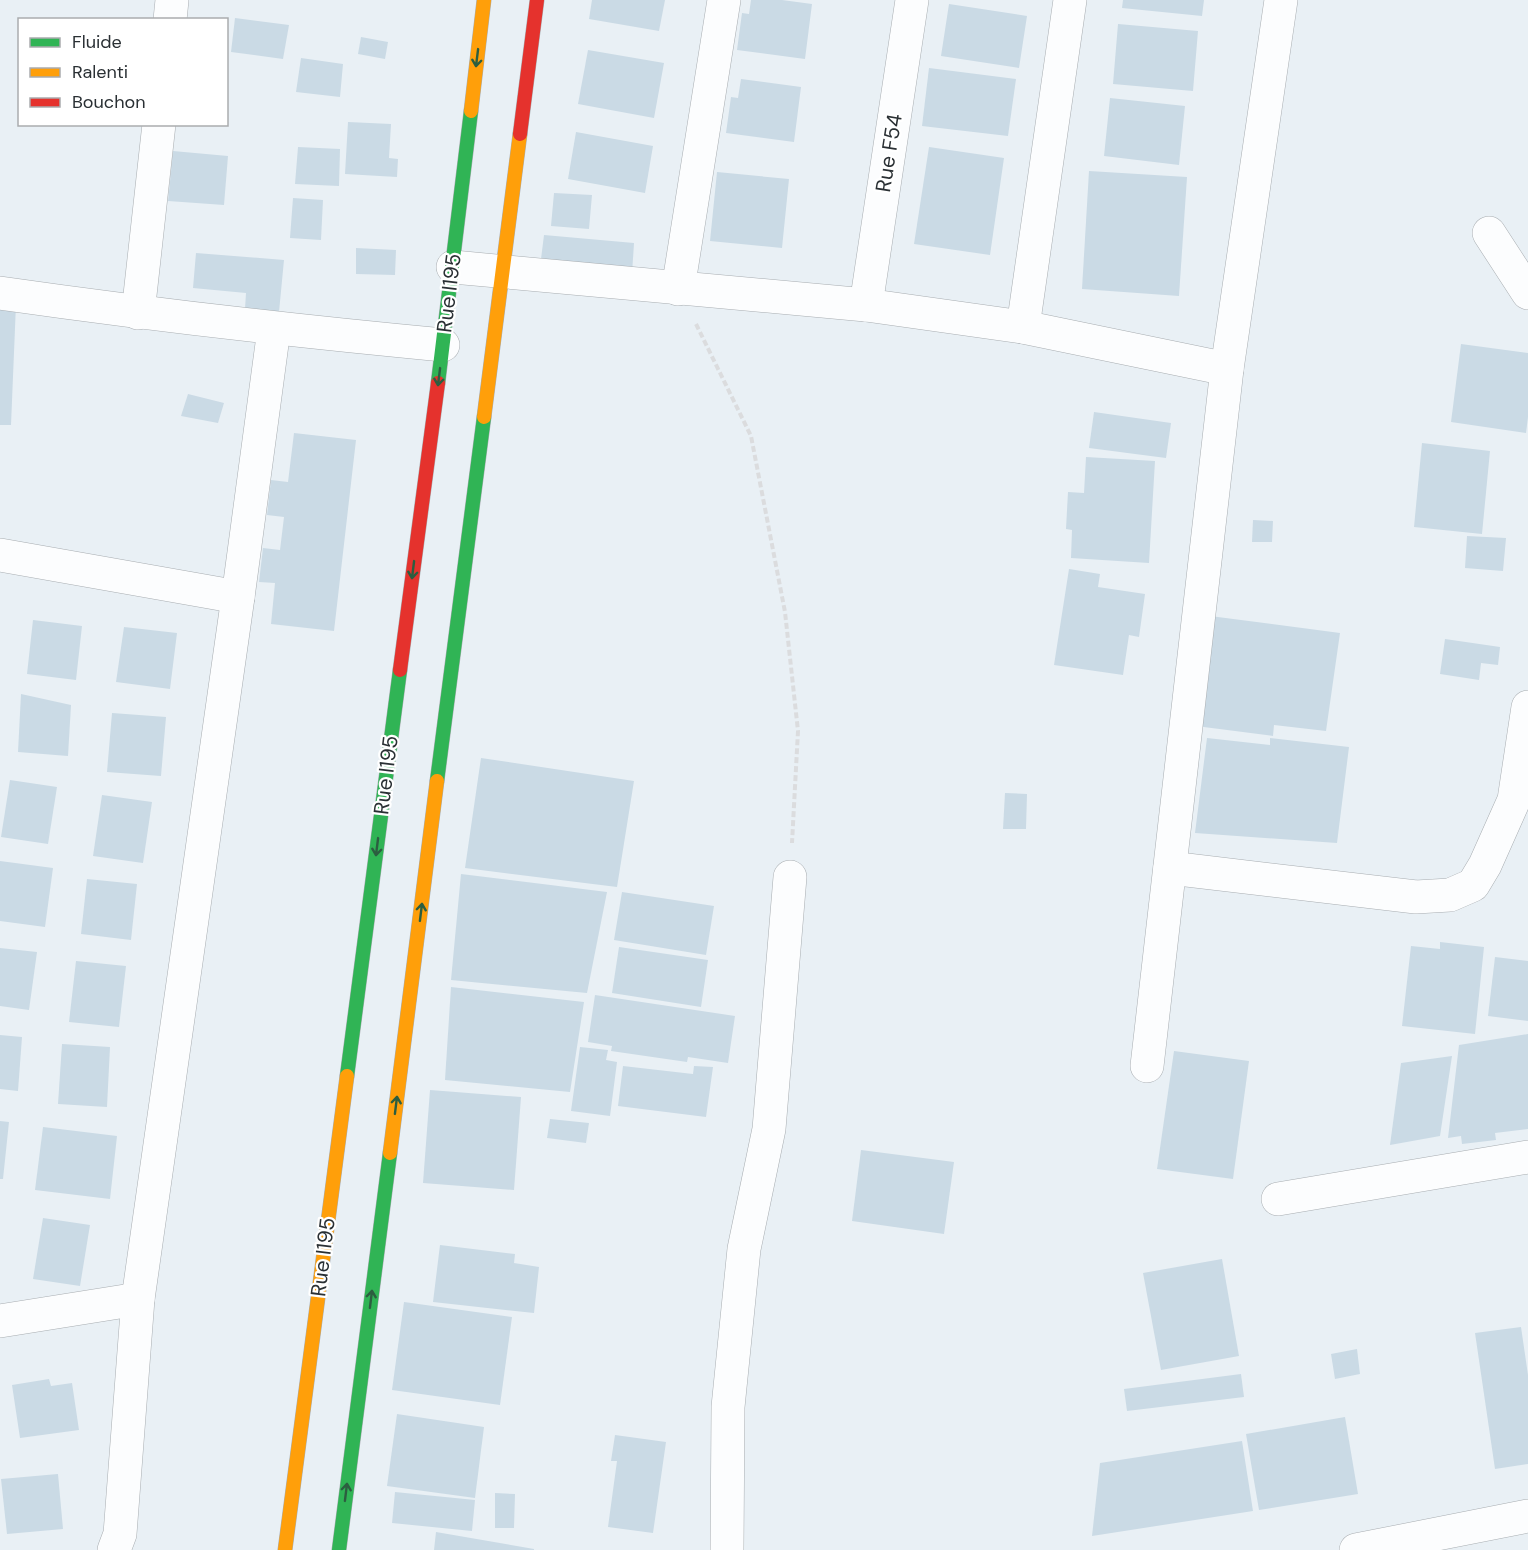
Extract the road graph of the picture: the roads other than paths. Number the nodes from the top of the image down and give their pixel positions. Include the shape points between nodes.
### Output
1 (172, 0) edge
2 (484, 0) edge
3 (537, 0) edge
4 (724, 0) edge
5 (912, 0) edge
6 (1070, 0) edge
7 (1281, 0) edge
8 (170, 18) edge
9 (159, 126) edge
10 (1489, 233) dead end
11 (453, 267) junction
12 (504, 271) junction
13 (678, 289) junction
14 (0, 292) edge
15 (1528, 293) edge
16 (866, 305) junction
17 (138, 313) junction
18 (1023, 327) junction
19 (274, 329) junction
20 (443, 345) junction
21 (1227, 369) junction
22 (0, 555) edge
23 (238, 597) junction
24 (1528, 707) edge
25 (1170, 868) junction
26 (790, 877) road end
27 (1147, 1066) dead end
28 (1528, 1157) edge
29 (1278, 1199) dead end
30 (138, 1299) junction
31 (0, 1321) edge
32 (1528, 1516) edge
33 (114, 1550) edge
34 (285, 1550) edge
35 (339, 1550) edge
36 (727, 1550) edge
37 (1356, 1550) edge

1 - 8 street
2 -> 11 main road, Rue I195
3 - 12 main road
4 - 13 street
5 - 16 street, Rue F54
6 - 18 street
7 - 21 street
9 - 17 street
10 - 15 street
11 - 12 street
11 - 20 main road, Rue I195
12 - 13 street
35 -> 12 main road
13 - 16 street
14 - 17 street
16 - 18 street
17 - 19 street
18 - 21 street
19 - 20 street
19 - 23 street
20 -> 34 main road, Rue I195
21 - 25 street
22 - 23 street
23 - 30 street
24 - 25 street via 1514,800 1473,885 1450,895 1416,897
25 - 27 street
26 - 36 street via 769,1129 744,1250 728,1407
28 - 29 street
30 - 31 street
30 - 33 street via 120,1534
32 - 37 street

